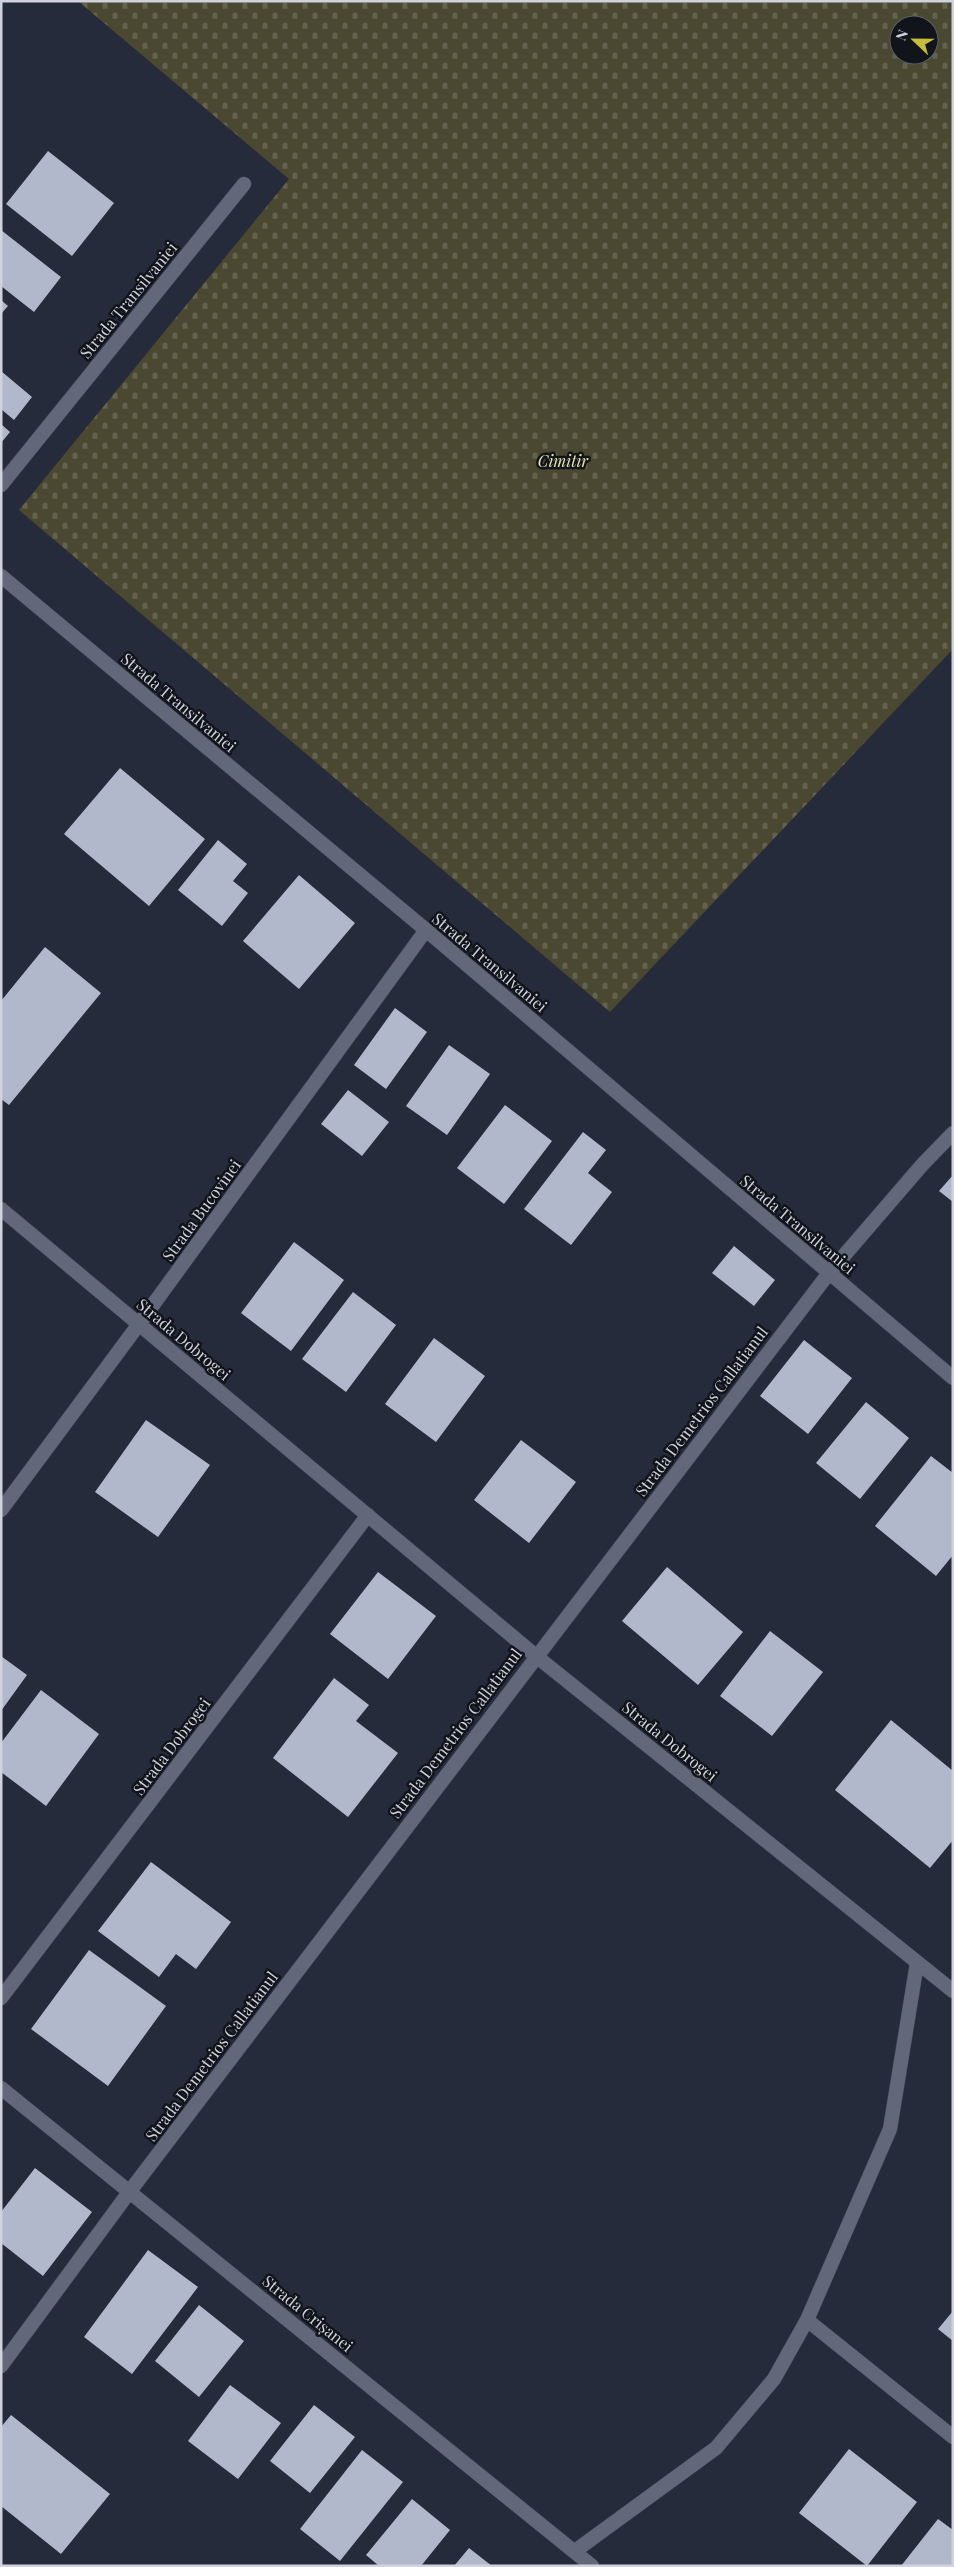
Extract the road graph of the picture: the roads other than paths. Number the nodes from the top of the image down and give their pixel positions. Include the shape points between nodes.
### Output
1 (244, 184) dead end
2 (1, 485) edge
3 (1, 576) edge
4 (426, 930) junction
5 (953, 1133) edge
6 (1, 1209) edge
7 (829, 1273) junction
8 (140, 1324) junction
9 (953, 1378) edge
10 (1, 1510) edge
11 (368, 1515) junction
12 (536, 1656) junction
13 (917, 1963) junction
14 (953, 1991) edge
15 (1, 1998) edge
16 (1, 2088) edge
17 (130, 2191) junction
18 (807, 2320) junction
19 (1, 2366) edge
20 (953, 2437) edge
21 (575, 2551) junction
22 (592, 2566) edge

1 - 2 street, Strada Transilvaniei
3 - 4 street, Strada Transilvaniei
4 - 7 street, Strada Transilvaniei
4 - 8 street, Strada Bucovinei
5 - 7 street, Strada Demetrios Callatianul
6 - 8 street, Strada Dobrogei
7 - 9 street, Strada Transilvaniei
7 - 12 street, Strada Demetrios Callatianul
8 - 10 street, Strada Bucovinei
8 - 11 street, Strada Dobrogei
11 - 12 street, Strada Dobrogei
11 - 15 street, Strada Dobrogei
12 - 13 street, Strada Dobrogei
12 - 17 street, Strada Demetrios Callatianul
13 - 14 street, Strada Dobrogei
13 - 18 street via 890,2129
16 - 17 street, Strada Crișanei
17 - 19 street, Strada Demetrios Callatianul
17 - 21 street, Strada Crișanei
18 - 20 street
18 - 21 street via 774,2379 716,2448
21 - 22 street, Strada Crișanei

